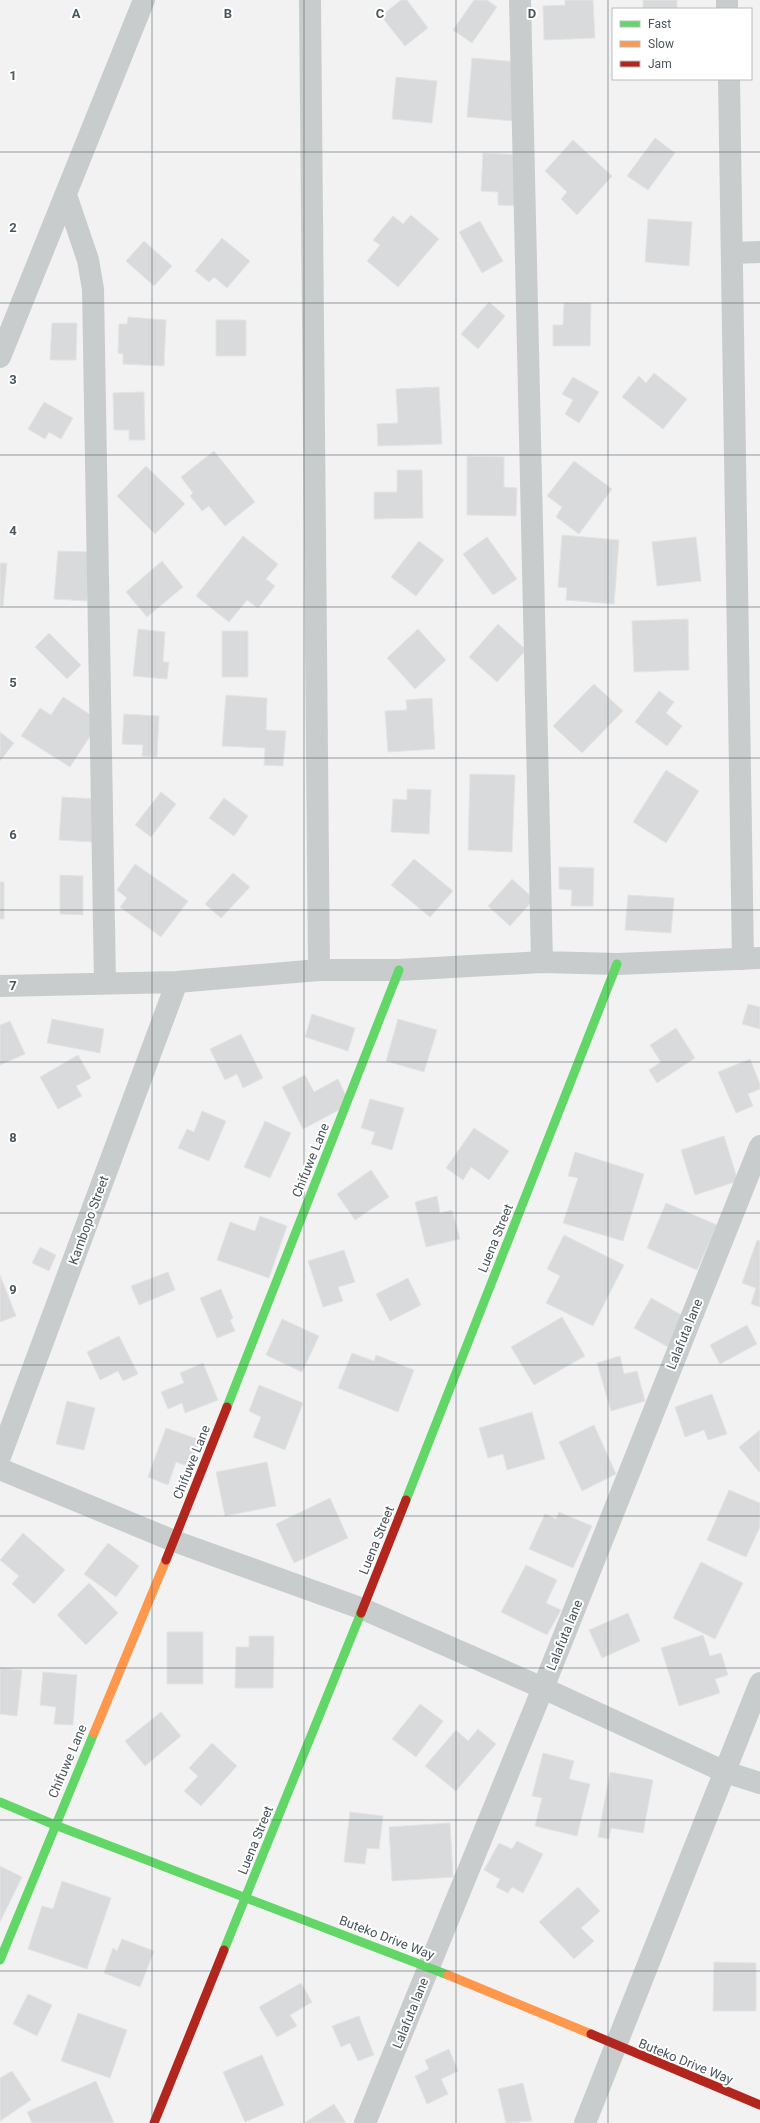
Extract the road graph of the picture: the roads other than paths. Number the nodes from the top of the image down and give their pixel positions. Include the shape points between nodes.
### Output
1 (144, 0) edge
2 (310, 0) edge
3 (520, 0) edge
4 (729, 80) edge
5 (66, 195) junction
6 (760, 252) edge
7 (733, 253) junction
8 (0, 357) edge
9 (751, 959) edge
10 (542, 962) junction
11 (617, 964) junction
12 (319, 970) junction
13 (399, 970) junction
14 (177, 982) junction
15 (105, 983) junction
16 (0, 986) edge
17 (760, 1146) edge
18 (0, 1457) edge
19 (0, 1469) edge
20 (174, 1541) junction
21 (362, 1609) junction
22 (760, 1683) edge
23 (543, 1688) junction
24 (726, 1772) junction
25 (760, 1783) edge
26 (0, 1802) edge
27 (55, 1825) junction
28 (247, 1897) junction
29 (0, 1960) edge
30 (429, 1967) junction
31 (615, 2046) junction
32 (760, 2105) edge
33 (154, 2123) edge
34 (365, 2123) edge
35 (585, 2123) edge

1 - 5 street
2 - 12 street
3 - 10 street
4 - 7 street
5 - 8 street
5 - 15 street via 88,260 93,289
6 - 7 street
7 - 9 street
9 - 11 street
10 - 11 street
10 - 13 street
11 - 21 street, Luena Street
12 - 13 street
12 - 14 street
13 - 20 street, Chifuwe Lane
14 - 15 street
14 - 18 street, Kambopo Street
15 - 16 street
17 - 23 street, Lalafuta lane
19 - 20 street
20 - 21 street
20 - 27 street, Chifuwe Lane
21 - 23 street
21 - 28 street, Luena Street
22 - 24 street
23 - 24 street
23 - 30 street, Lalafuta lane
24 - 25 street
24 - 31 street
26 - 27 street, Buteko Drive Way
27 - 28 street, Buteko Drive Way
27 - 29 street, Chifuwe Lane
28 - 30 street, Buteko Drive Way
28 - 33 street, Luena Street
30 - 31 street, Buteko Drive Way
30 - 34 street, Lalafuta lane
31 - 32 street, Buteko Drive Way
31 - 35 street

